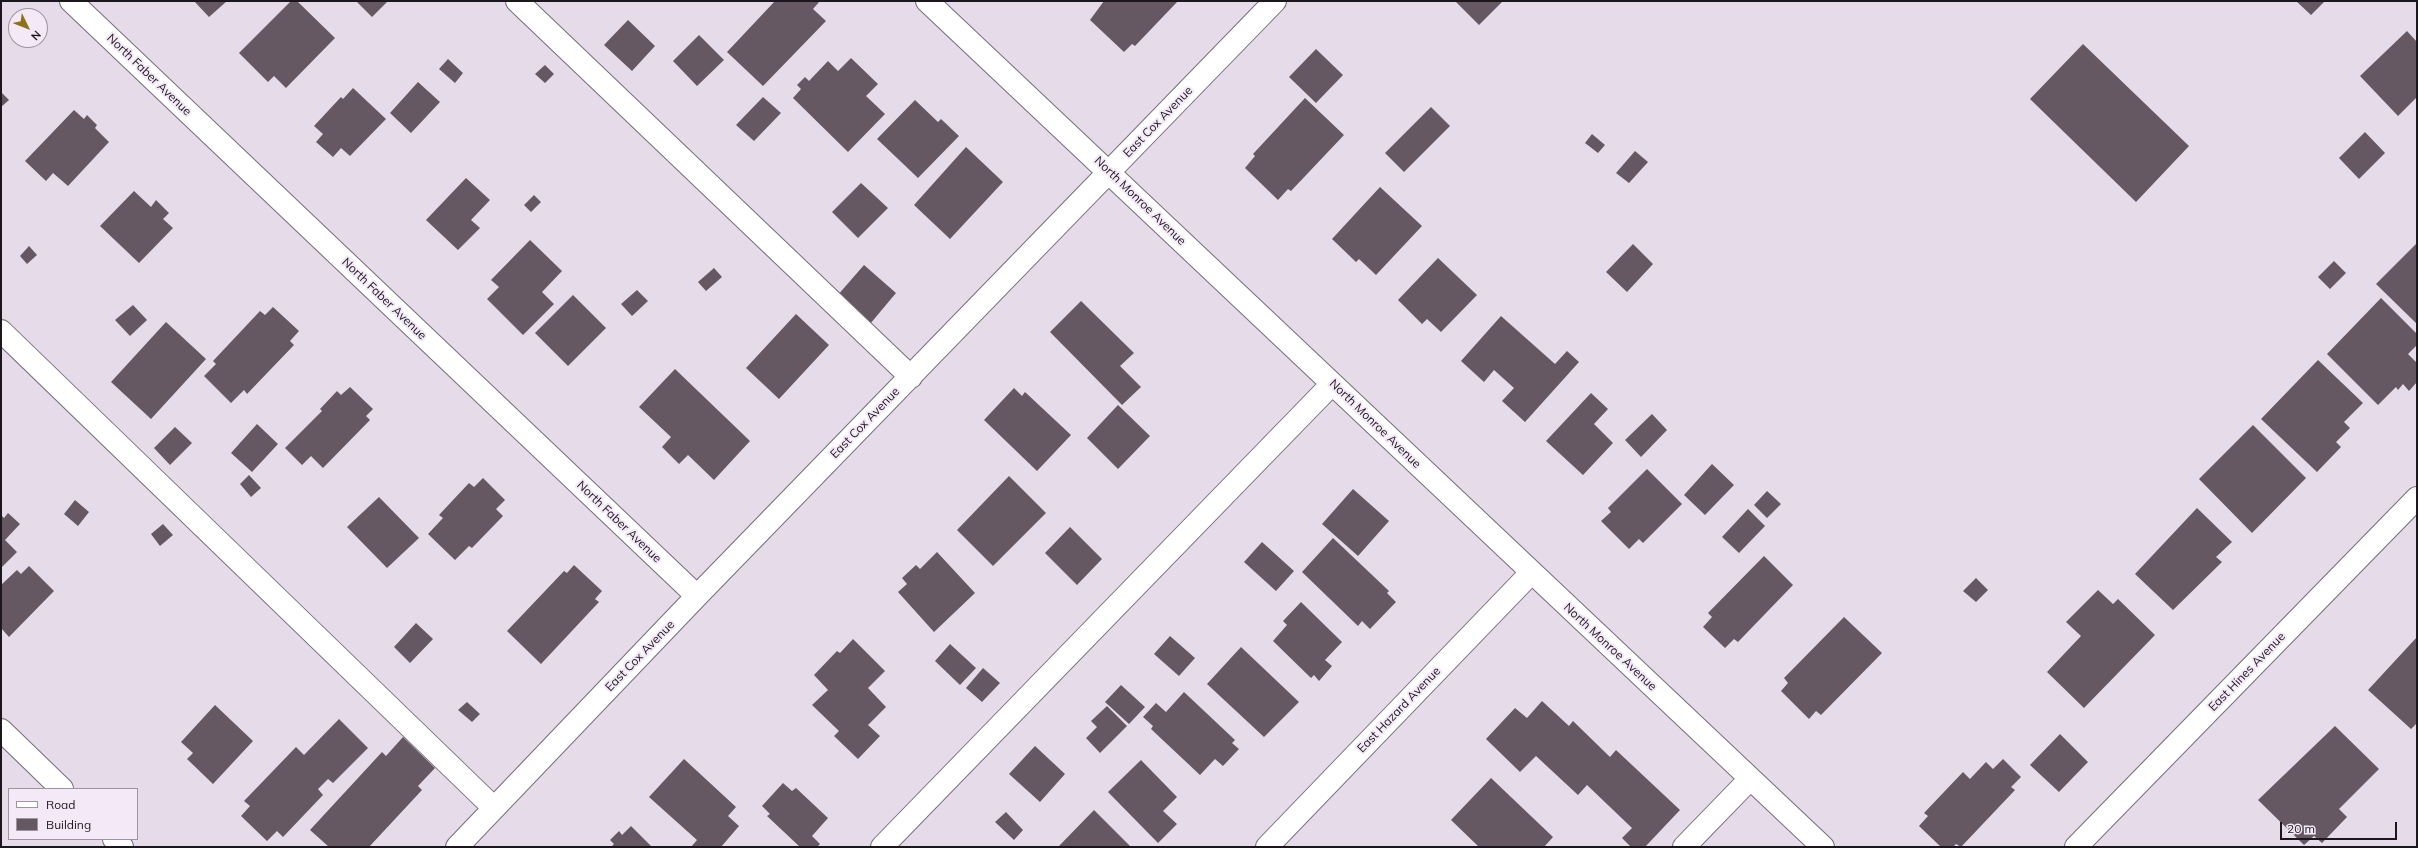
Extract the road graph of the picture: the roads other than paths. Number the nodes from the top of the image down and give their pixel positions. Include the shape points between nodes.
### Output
1 (71, 1) edge
2 (517, 1) edge
3 (927, 1) edge
4 (1275, 1) edge
5 (1110, 172) junction
6 (1, 331) edge
7 (910, 377) junction
8 (1332, 384) junction
9 (2417, 498) edge
10 (1531, 573) junction
11 (697, 596) junction
12 (1, 730) edge
13 (1750, 779) junction
14 (61, 788) edge
15 (494, 808) junction
16 (457, 847) edge
17 (882, 847) edge
18 (1267, 847) edge
19 (1684, 847) edge
20 (1822, 847) edge
21 (2076, 847) edge

1 - 11 street, North Faber Avenue
2 - 7 street
3 - 5 street, North Monroe Avenue
4 - 5 street, East Cox Avenue
5 - 7 street, East Cox Avenue
5 - 8 street, North Monroe Avenue
6 - 15 street
7 - 11 street, East Cox Avenue
8 - 10 street, North Monroe Avenue
8 - 17 street
9 - 21 street, East Hines Avenue
10 - 13 street, North Monroe Avenue
10 - 18 street, East Hazard Avenue
11 - 15 street, East Cox Avenue
12 - 14 street
13 - 19 street
13 - 20 street, North Monroe Avenue
15 - 16 street, East Cox Avenue

